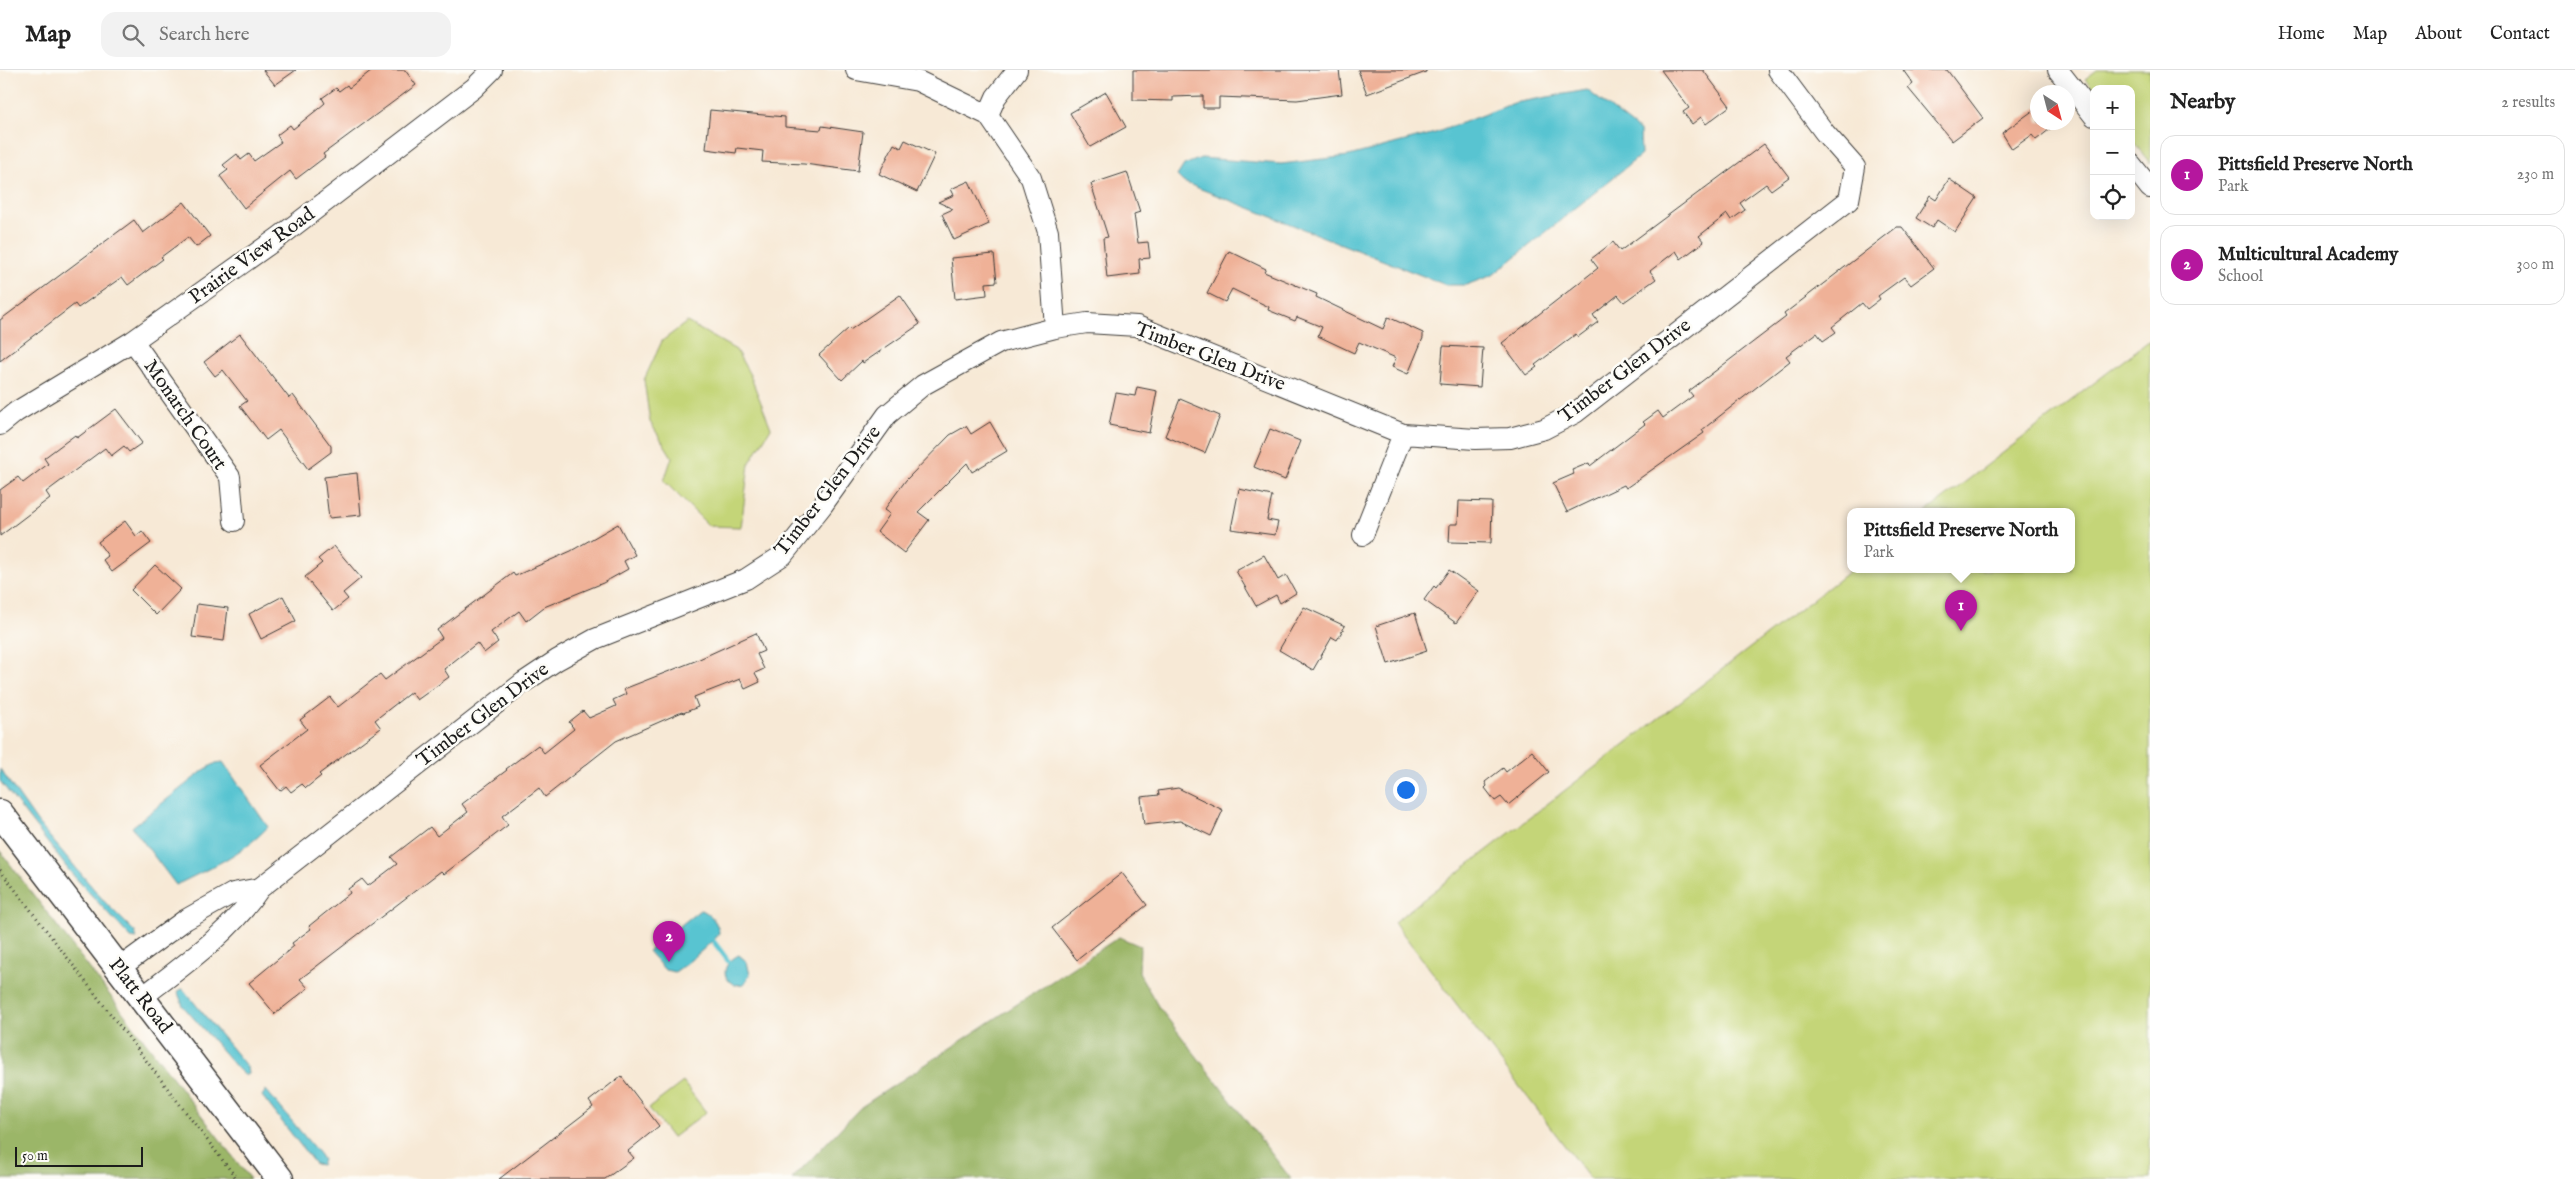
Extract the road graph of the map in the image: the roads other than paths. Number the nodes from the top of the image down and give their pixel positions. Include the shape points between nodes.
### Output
1 (492, 70) edge
2 (856, 70) edge
3 (1017, 70) edge
4 (1778, 70) edge
5 (2058, 70) edge
6 (2090, 111) edge
7 (988, 115) junction
8 (2135, 169) edge
9 (2150, 188) edge
10 (1055, 328) junction
11 (133, 341) junction
12 (0, 425) edge
13 (1404, 434) junction
14 (234, 521) dead end
15 (1363, 535) dead end
16 (0, 813) edge
17 (260, 888) junction
18 (118, 969) junction
19 (141, 998) junction
20 (280, 1179) edge

1 - 11 street, Prairie View Road via 474,88 278,238
2 - 7 street via 918,81
3 - 7 street via 996,97
4 - 13 street, Timber Glen Drive via 1855,167 1849,200 1575,413 1559,422 1527,434 1492,439
5 - 6 street
7 - 10 street via 1031,178 1048,232
8 - 9 street
10 - 13 street, Timber Glen Drive via 1104,323 1137,326
10 - 17 street, Timber Glen Drive via 1001,342 923,385 887,415 822,506 782,555 746,579 595,639 557,660 524,682
11 - 12 street, Prairie View Road
11 - 14 street, Monarch Court via 230,477
13 - 15 street
16 - 18 main road, Platt Road
17 - 18 street, Timber Glen Drive via 233,893 185,920
17 - 19 street, Timber Glen Drive via 245,912
18 - 19 main road, Platt Road
19 - 20 main road, Platt Road

